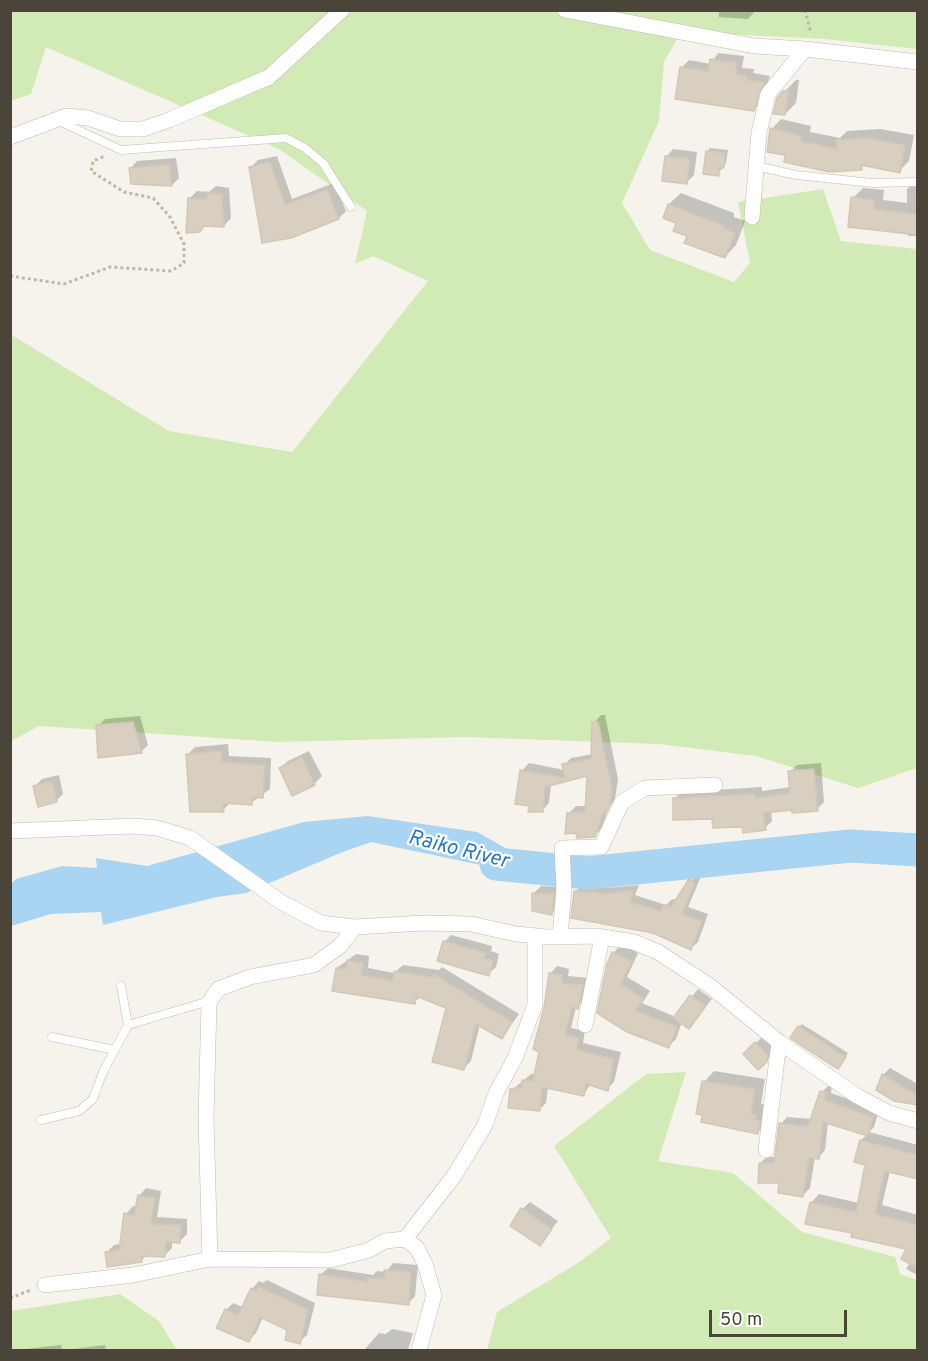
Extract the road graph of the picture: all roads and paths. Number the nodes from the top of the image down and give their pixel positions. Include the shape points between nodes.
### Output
1 (342, 10) edge
2 (565, 10) edge
3 (805, 10) edge
4 (805, 49) junction
5 (918, 62) edge
6 (57, 120) junction
7 (10, 137) edge
8 (121, 150) junction
9 (756, 166) junction
10 (918, 182) edge
11 (351, 207) dead end
12 (753, 217) dead end
13 (10, 276) edge
14 (715, 785) dead end
15 (10, 831) edge
16 (355, 927) junction
17 (535, 936) junction
18 (560, 937) junction
19 (602, 937) junction
20 (121, 986) dead end
21 (210, 1001) junction
22 (128, 1025) junction
23 (585, 1025) dead end
24 (52, 1037) dead end
25 (779, 1042) junction
26 (115, 1050) junction
27 (41, 1120) dead end
28 (918, 1121) edge
29 (766, 1150) dead end
30 (405, 1239) junction
31 (210, 1259) junction
32 (45, 1285) dead end
33 (419, 1350) edge

1 - 6 street via 269,77 169,120 143,129 120,129 88,118 66,116
2 - 4 street via 754,46
3 - 4 path via 812,29
4 - 5 street
4 - 9 street via 768,94
6 - 7 street
6 - 8 lane
8 - 11 lane via 286,138 323,163
8 - 13 path via 93,160 91,171 124,192 153,198 170,217 184,244 184,263 171,271 110,267 64,284
9 - 10 lane via 796,175 872,183
9 - 12 street
14 - 18 street via 645,788 622,802 601,847 562,848
15 - 16 street via 133,826 190,837 281,902 321,923
16 - 17 street via 424,922 471,924
16 - 21 street via 340,946 314,964 250,977 218,989
17 - 18 street
17 - 30 street via 535,1005 514,1058 485,1125 454,1176
18 - 19 street
19 - 23 street
19 - 25 street via 634,942 658,952 710,986
20 - 22 lane
21 - 22 lane
21 - 31 street via 206,1118
22 - 26 lane
24 - 26 lane
25 - 28 street via 857,1096 889,1113
25 - 29 street
26 - 27 lane via 93,1099 79,1111
30 - 31 street via 385,1241 369,1250 331,1260
30 - 33 street via 417,1248 434,1295
31 - 32 street via 133,1275

